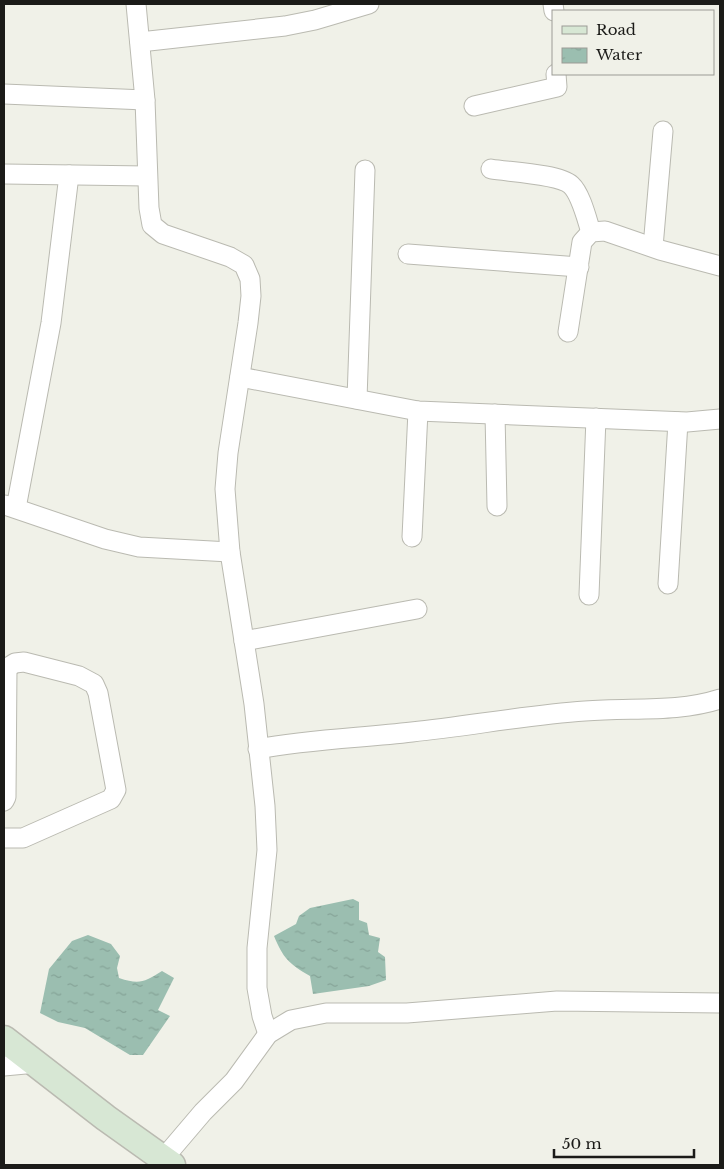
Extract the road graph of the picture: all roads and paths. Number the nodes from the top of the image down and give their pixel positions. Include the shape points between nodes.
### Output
1 (136, 4) edge
2 (369, 4) edge
3 (140, 42) junction
4 (556, 75) edge
5 (4, 94) edge
6 (145, 100) junction
7 (474, 106) dead end
8 (664, 131) dead end
9 (491, 169) dead end
10 (365, 170) dead end
11 (4, 174) edge
12 (69, 175) junction
13 (147, 176) junction
14 (591, 232) junction
15 (653, 247) junction
16 (408, 254) dead end
17 (720, 266) edge
18 (579, 267) junction
19 (568, 332) dead end
20 (240, 376) junction
21 (357, 399) junction
22 (418, 411) junction
23 (495, 414) junction
24 (596, 418) junction
25 (720, 419) edge
26 (678, 422) junction
27 (10, 506) edge
28 (497, 506) dead end
29 (412, 537) dead end
30 (230, 552) junction
31 (668, 584) dead end
32 (589, 595) dead end
33 (417, 609) dead end
34 (244, 641) junction
35 (720, 699) edge
36 (258, 749) junction
37 (4, 801) edge
38 (4, 838) edge
39 (720, 1003) edge
40 (268, 1034) junction
41 (4, 1039) edge
42 (36, 1063) junction
43 (4, 1066) edge
44 (167, 1162) edge

1 - 3 street
2 - 3 street via 286,26
3 - 6 street
4 - 7 street via 557,88
5 - 6 street
6 - 13 street
8 - 15 street
9 - 14 street via 559,178 572,186
10 - 21 street
11 - 12 street
12 - 13 street
12 - 27 street via 51,323
13 - 20 street via 152,225 163,234 244,265 250,278 251,296
14 - 15 street via 605,231
14 - 18 street via 582,242
15 - 17 street
16 - 18 street
18 - 19 street
20 - 21 street
20 - 30 street via 225,489
21 - 22 street
22 - 23 street
22 - 29 street
23 - 24 street
23 - 28 street
24 - 26 street
24 - 32 street
25 - 26 street
26 - 31 street
27 - 30 street via 105,539 139,547
30 - 34 street
33 - 34 street
34 - 36 street
35 - 36 street via 692,706 587,710 516,717
36 - 40 street via 266,850 256,988
37 - 38 street via 7,668 24,662 79,676 94,684 116,790 111,799 23,838
39 - 40 street via 557,1001 407,1013 326,1013 291,1020
40 - 44 street via 234,1081 203,1112
41 - 42 main road
42 - 43 street
42 - 44 main road

